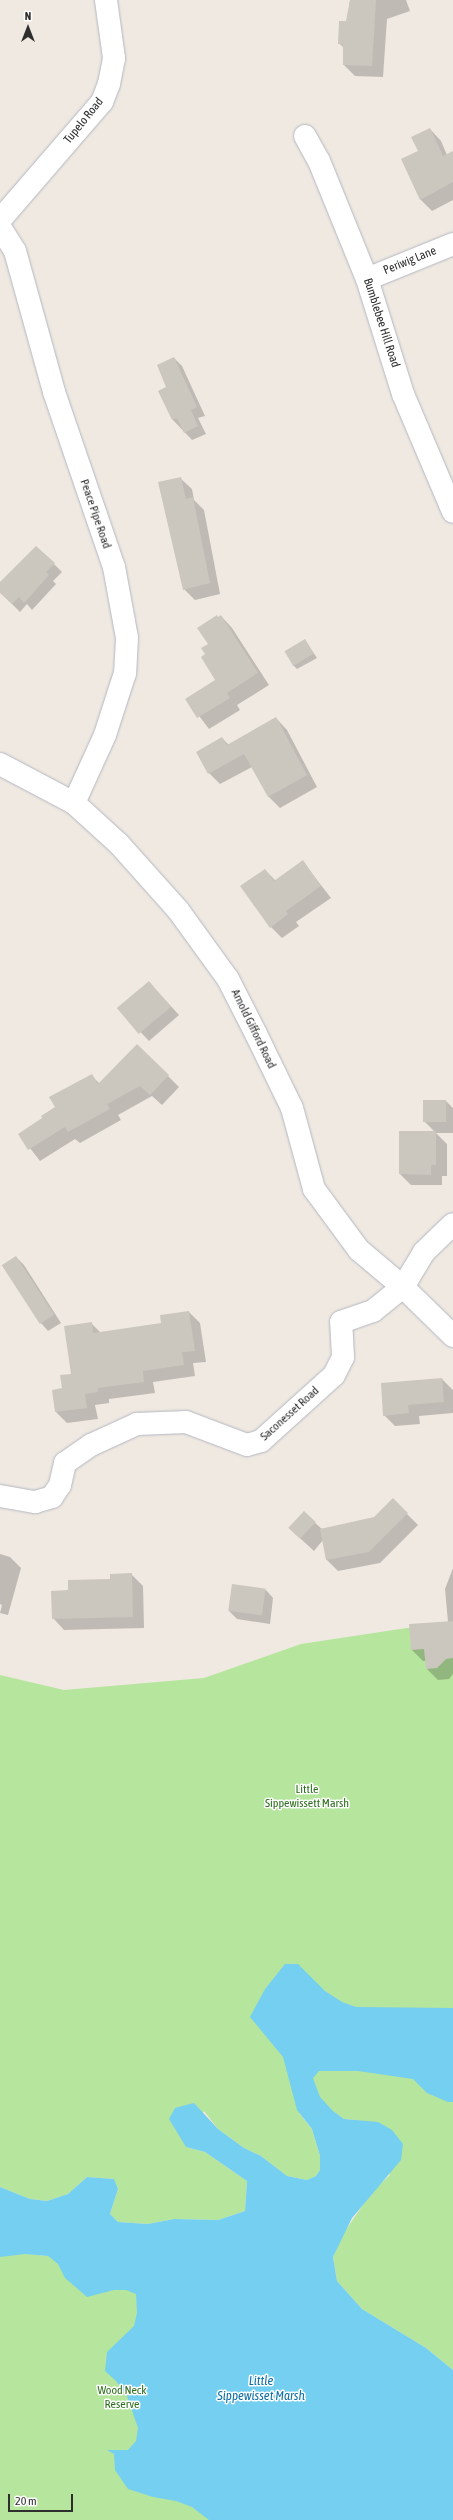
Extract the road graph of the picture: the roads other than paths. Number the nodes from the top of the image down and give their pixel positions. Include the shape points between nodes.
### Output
1 (106, 0) edge
2 (306, 136) dead end
3 (0, 220) edge
4 (0, 227) edge
5 (453, 244) edge
6 (367, 279) junction
7 (453, 512) edge
8 (0, 764) edge
9 (74, 803) junction
10 (453, 1224) edge
11 (403, 1287) junction
12 (453, 1336) edge
13 (0, 1496) edge

1 - 3 street, Tupelo Road via 114,58 109,84 102,102
2 - 6 street, Bumblebee Hill Road via 319,161
4 - 9 street, Peace Pipe Road via 15,251 54,392 114,567 127,638 125,673 112,714
5 - 6 street, Periwig Lane
6 - 7 street, Bumblebee Hill Road via 403,394
8 - 9 street, Arnold Gifford Road
9 - 11 street, Arnold Gifford Road via 119,844 178,910 228,979 292,1108 314,1189 359,1250
10 - 11 street, Saconesset Road via 424,1252
11 - 12 street, Arnold Gifford Road
11 - 13 street, Saconesset Road via 373,1311 341,1322 343,1357 334,1375 258,1442 243,1444 186,1422 136,1424 91,1445 65,1463 60,1485 52,1497 35,1502

